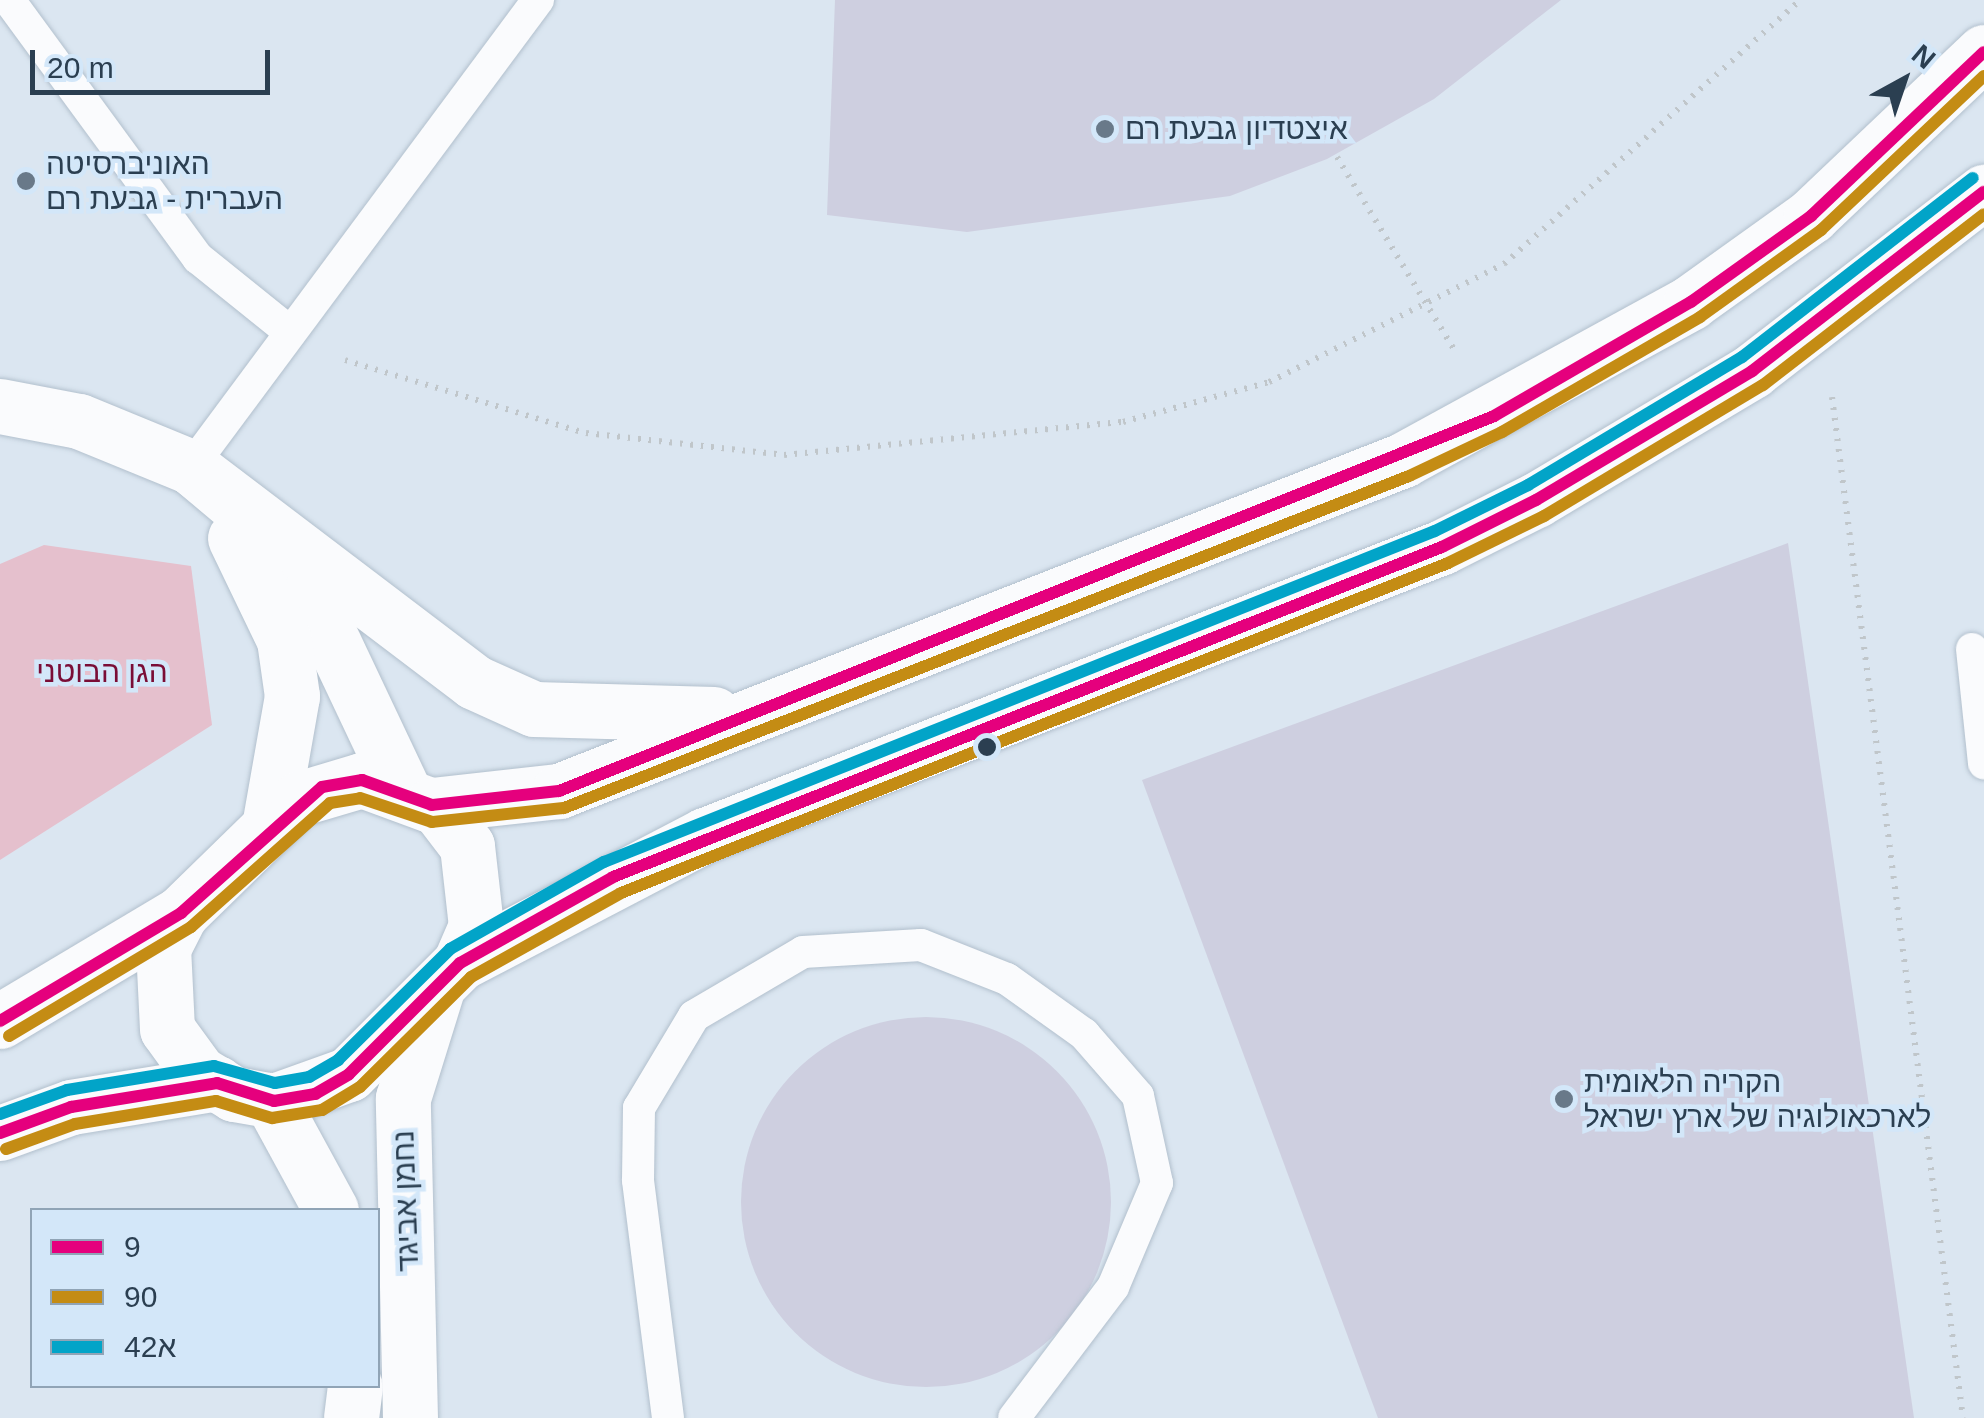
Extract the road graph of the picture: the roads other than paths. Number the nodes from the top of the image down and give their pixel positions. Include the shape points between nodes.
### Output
1 (9, 0) edge
2 (538, 0) edge
3 (1984, 52) edge
4 (1984, 192) edge
5 (290, 332) junction
6 (0, 406) edge
7 (191, 467) junction
8 (1972, 649) dead end
9 (752, 712) junction
10 (1984, 762) edge
11 (417, 796) junction
12 (269, 827) junction
13 (180, 913) junction
14 (449, 976) junction
15 (0, 1021) edge
16 (217, 1083) junction
17 (271, 1100) junction
18 (0, 1133) edge
19 (330, 1208) edge
20 (355, 1388) edge
21 (351, 1418) edge
22 (410, 1418) edge
23 (668, 1418) edge
24 (1014, 1418) edge

1 - 5 lane via 198,258
2 - 5 lane
3 - 9 street via 1811,216 1691,302 1494,416 1403,460
4 - 14 street via 1640,444 1442,547 705,835
5 - 7 lane
6 - 7 street via 79,421
7 - 9 street via 474,682 534,709
7 - 11 street via 247,514 310,593
7 - 12 street via 262,582 284,640 291,713
8 - 10 lane
9 - 11 street via 558,791
11 - 12 street via 362,780 322,787
11 - 14 street via 467,846 479,886 476,926
12 - 13 street
13 - 15 street
13 - 16 street via 162,948 158,990 167,1028
14 - 17 street via 350,1074 315,1094
14 - 22 street, נחמן אביגד via 404,1098
16 - 17 street
16 - 18 street via 71,1107
17 - 19 street
20 - 21 street
23 - 24 lane via 638,1180 640,1108 694,1016 803,952 921,945 1007,979 1084,1034 1138,1096 1157,1183 1113,1287

